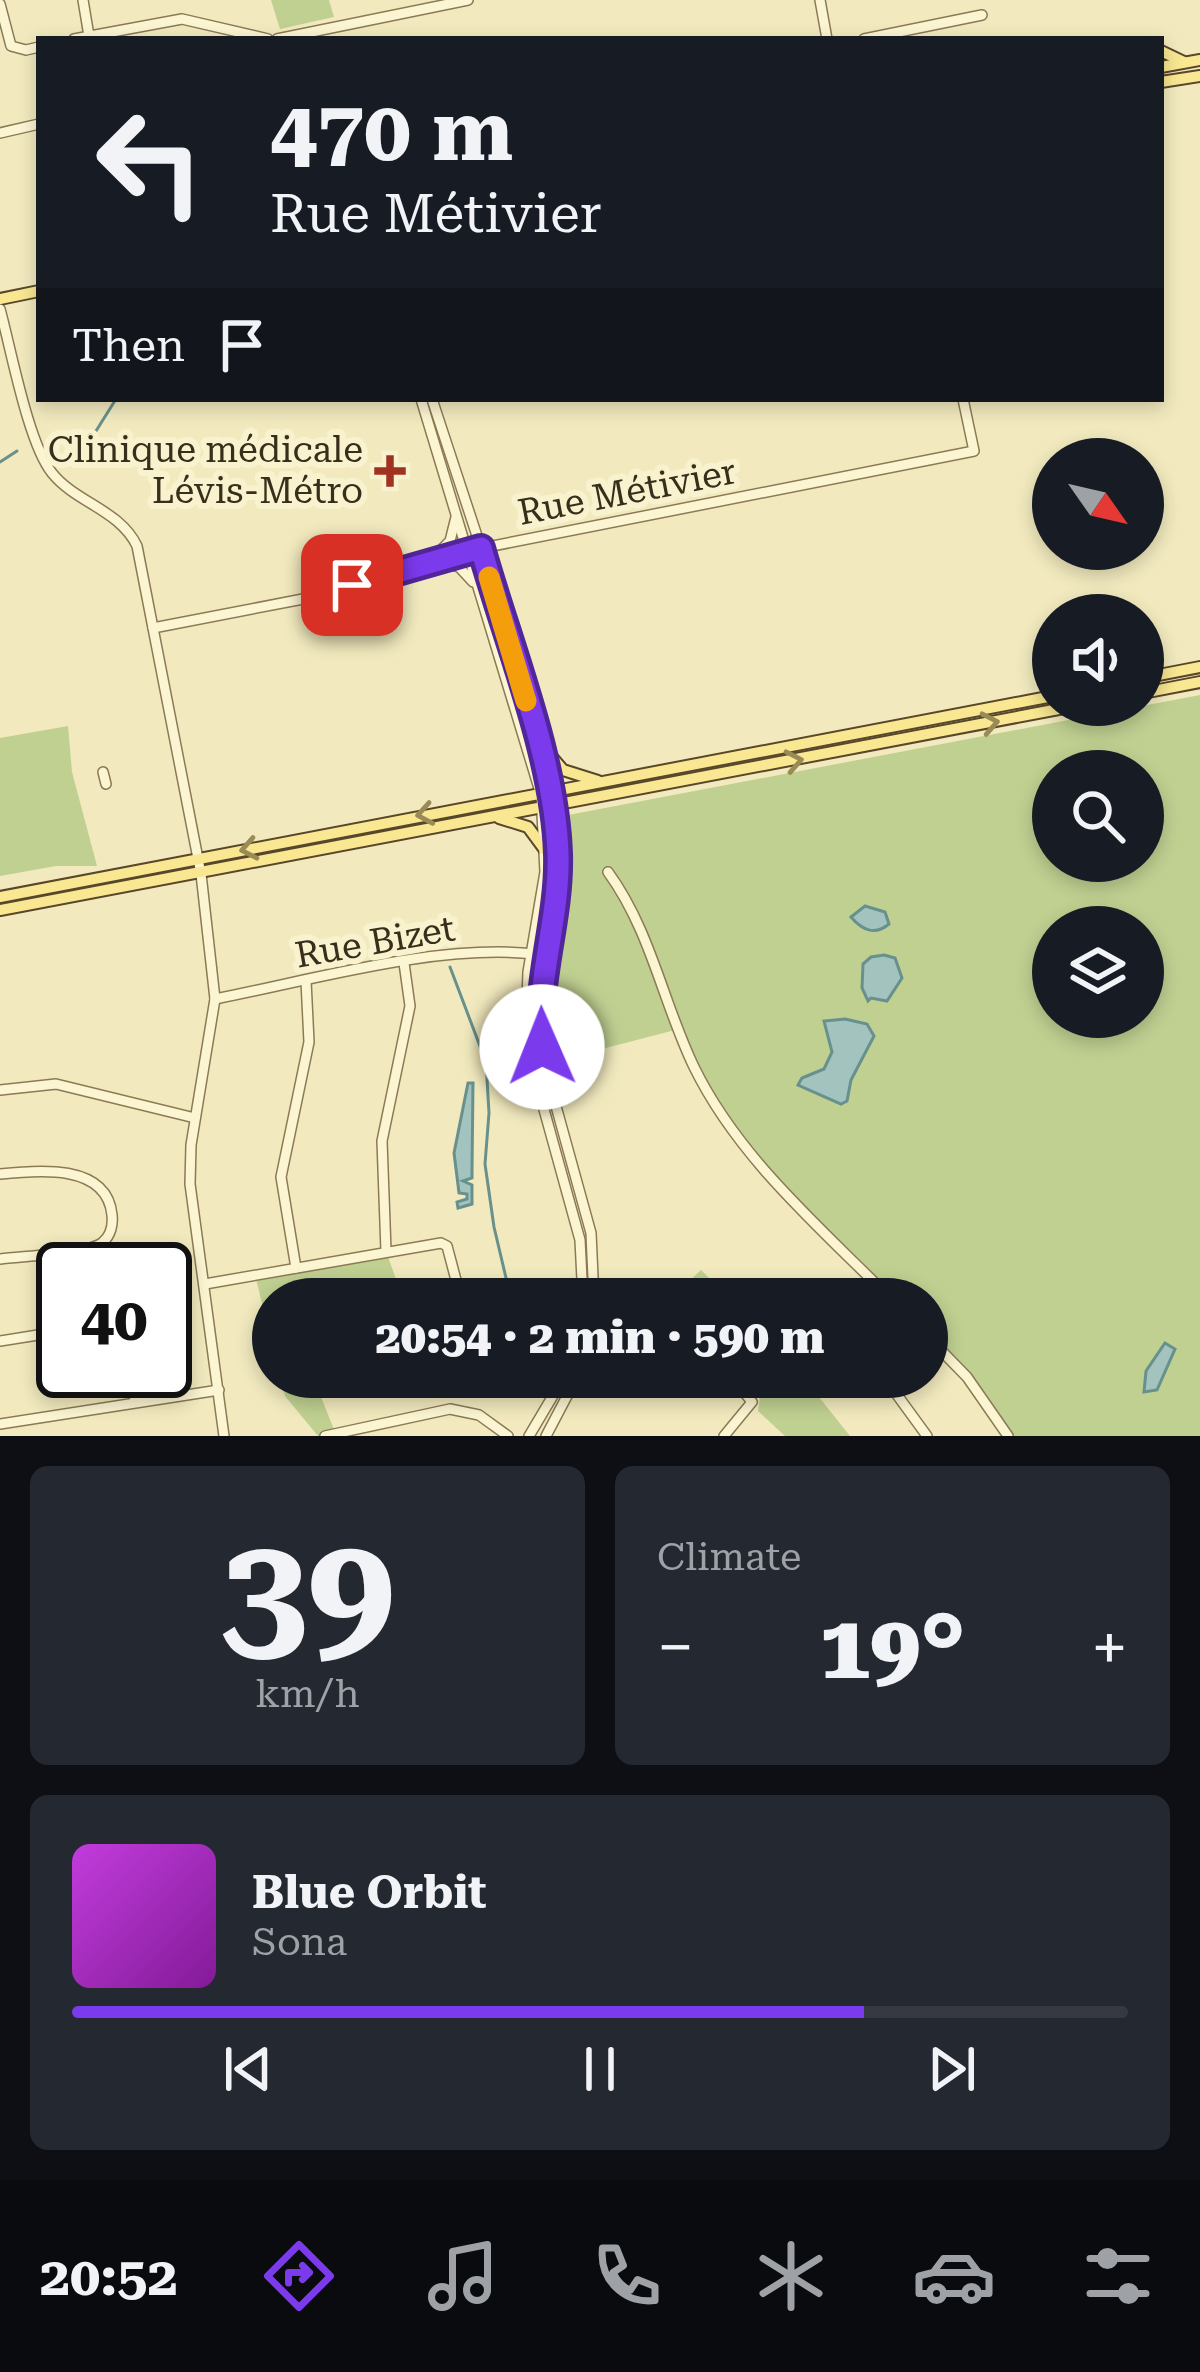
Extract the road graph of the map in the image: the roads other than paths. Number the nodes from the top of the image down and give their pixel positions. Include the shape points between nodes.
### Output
1 (83, 0) edge
2 (468, 0) edge
3 (820, 0) edge
4 (0, 4) edge
5 (423, 4) edge
6 (982, 15) dead end
7 (232, 35) edge
8 (89, 36) joint
9 (317, 36) edge
10 (826, 36) edge
11 (880, 36) edge
12 (36, 48) edge
13 (1164, 52) edge
14 (1194, 61) edge
15 (1164, 67) edge
16 (1200, 76) edge
17 (1164, 82) edge
18 (36, 125) edge
19 (0, 133) edge
20 (36, 292) edge
21 (0, 298) edge
22 (0, 309) edge
23 (422, 402) edge
24 (433, 402) edge
25 (964, 402) edge
26 (456, 512) junction
27 (481, 548) junction
28 (468, 550) junction
29 (426, 562) junction
30 (482, 597) junction
31 (153, 628) junction
32 (1200, 667) edge
33 (1164, 674) edge
34 (1200, 682) edge
35 (1164, 689) edge
36 (1032, 700) edge
37 (1032, 714) edge
38 (538, 742) junction
39 (103, 772) dead end
40 (608, 783) junction
41 (106, 784) dead end
42 (548, 800) junction
43 (490, 818) junction
44 (545, 850) junction
45 (198, 859) junction
46 (608, 872) dead end
47 (200, 874) junction
48 (0, 897) edge
49 (0, 910) edge
50 (532, 954) junction
51 (546, 956) junction
52 (404, 963) junction
53 (306, 981) junction
54 (215, 999) junction
55 (0, 1090) edge
56 (195, 1118) junction
57 (0, 1174) edge
58 (386, 1251) junction
59 (0, 1259) edge
60 (296, 1268) junction
61 (455, 1278) edge
62 (586, 1278) edge
63 (590, 1278) edge
64 (870, 1278) edge
65 (205, 1285) junction
66 (36, 1335) edge
67 (0, 1341) edge
68 (948, 1358) edge
69 (219, 1390) junction
70 (552, 1398) edge
71 (566, 1398) edge
72 (749, 1398) edge
73 (899, 1398) edge
74 (135, 1400) joint
75 (0, 1424) edge
76 (224, 1436) edge
77 (325, 1436) edge
78 (508, 1436) edge
79 (529, 1436) edge
80 (546, 1436) edge
81 (725, 1436) edge
82 (927, 1436) edge
83 (1008, 1436) edge

1 - 8 street
2 - 5 street
3 - 10 street
4 - 12 street via 11,46
5 - 9 street
6 - 11 street
7 - 8 street via 182,19
13 - 14 main road
14 - 15 main road
16 - 17 main road
18 - 19 street
20 - 21 main road
22 - 31 street via 45,463 131,534
23 - 26 street
24 - 27 street
25 - 27 street, Rue Métivier via 974,452
26 - 28 street
26 - 29 street via 450,542
27 - 28 street, Rue Métivier
27 - 38 street
28 - 29 street, Rue Métivier
28 - 30 street
29 - 30 street via 459,567
29 - 31 street, Rue Métivier via 303,599
30 - 42 street
31 - 45 street
32 - 33 main road
34 - 35 main road
36 - 40 main road
42 -> 37 main road
38 - 40 main road via 563,770
38 - 42 street
39 - 41 street
40 - 42 main road
42 - 43 main road
42 - 44 street
42 -> 45 main road
42 - 51 street via 558,887
43 - 44 main road via 521,823
43 - 47 main road
44 - 50 street
45 - 47 street
45 - 48 main road
46 - 64 street via 645,937 722,1117
47 - 49 main road
47 - 54 street
50 - 51 street, Rue Bizet
50 - 52 street, Rue Bizet
50 - 62 street via 529,1054
51 - 63 street via 538,1011 543,1059 592,1233
52 - 53 street, Rue Bizet
52 - 58 street via 410,1006 382,1141
53 - 54 street, Rue Bizet
53 - 60 street via 309,1042 281,1177
54 - 56 street
55 - 56 street via 56,1084
56 - 65 street via 190,1184
57 - 59 street via 53,1171 94,1182 112,1218 94,1246
58 - 60 street
58 - 61 street via 441,1243
60 - 65 street
65 - 69 street
66 - 67 street
68 - 83 street
69 - 74 street
69 - 76 street
70 - 79 street
71 - 80 street
72 - 81 street
73 - 82 street
74 - 75 street
77 - 78 street via 450,1409 479,1415

